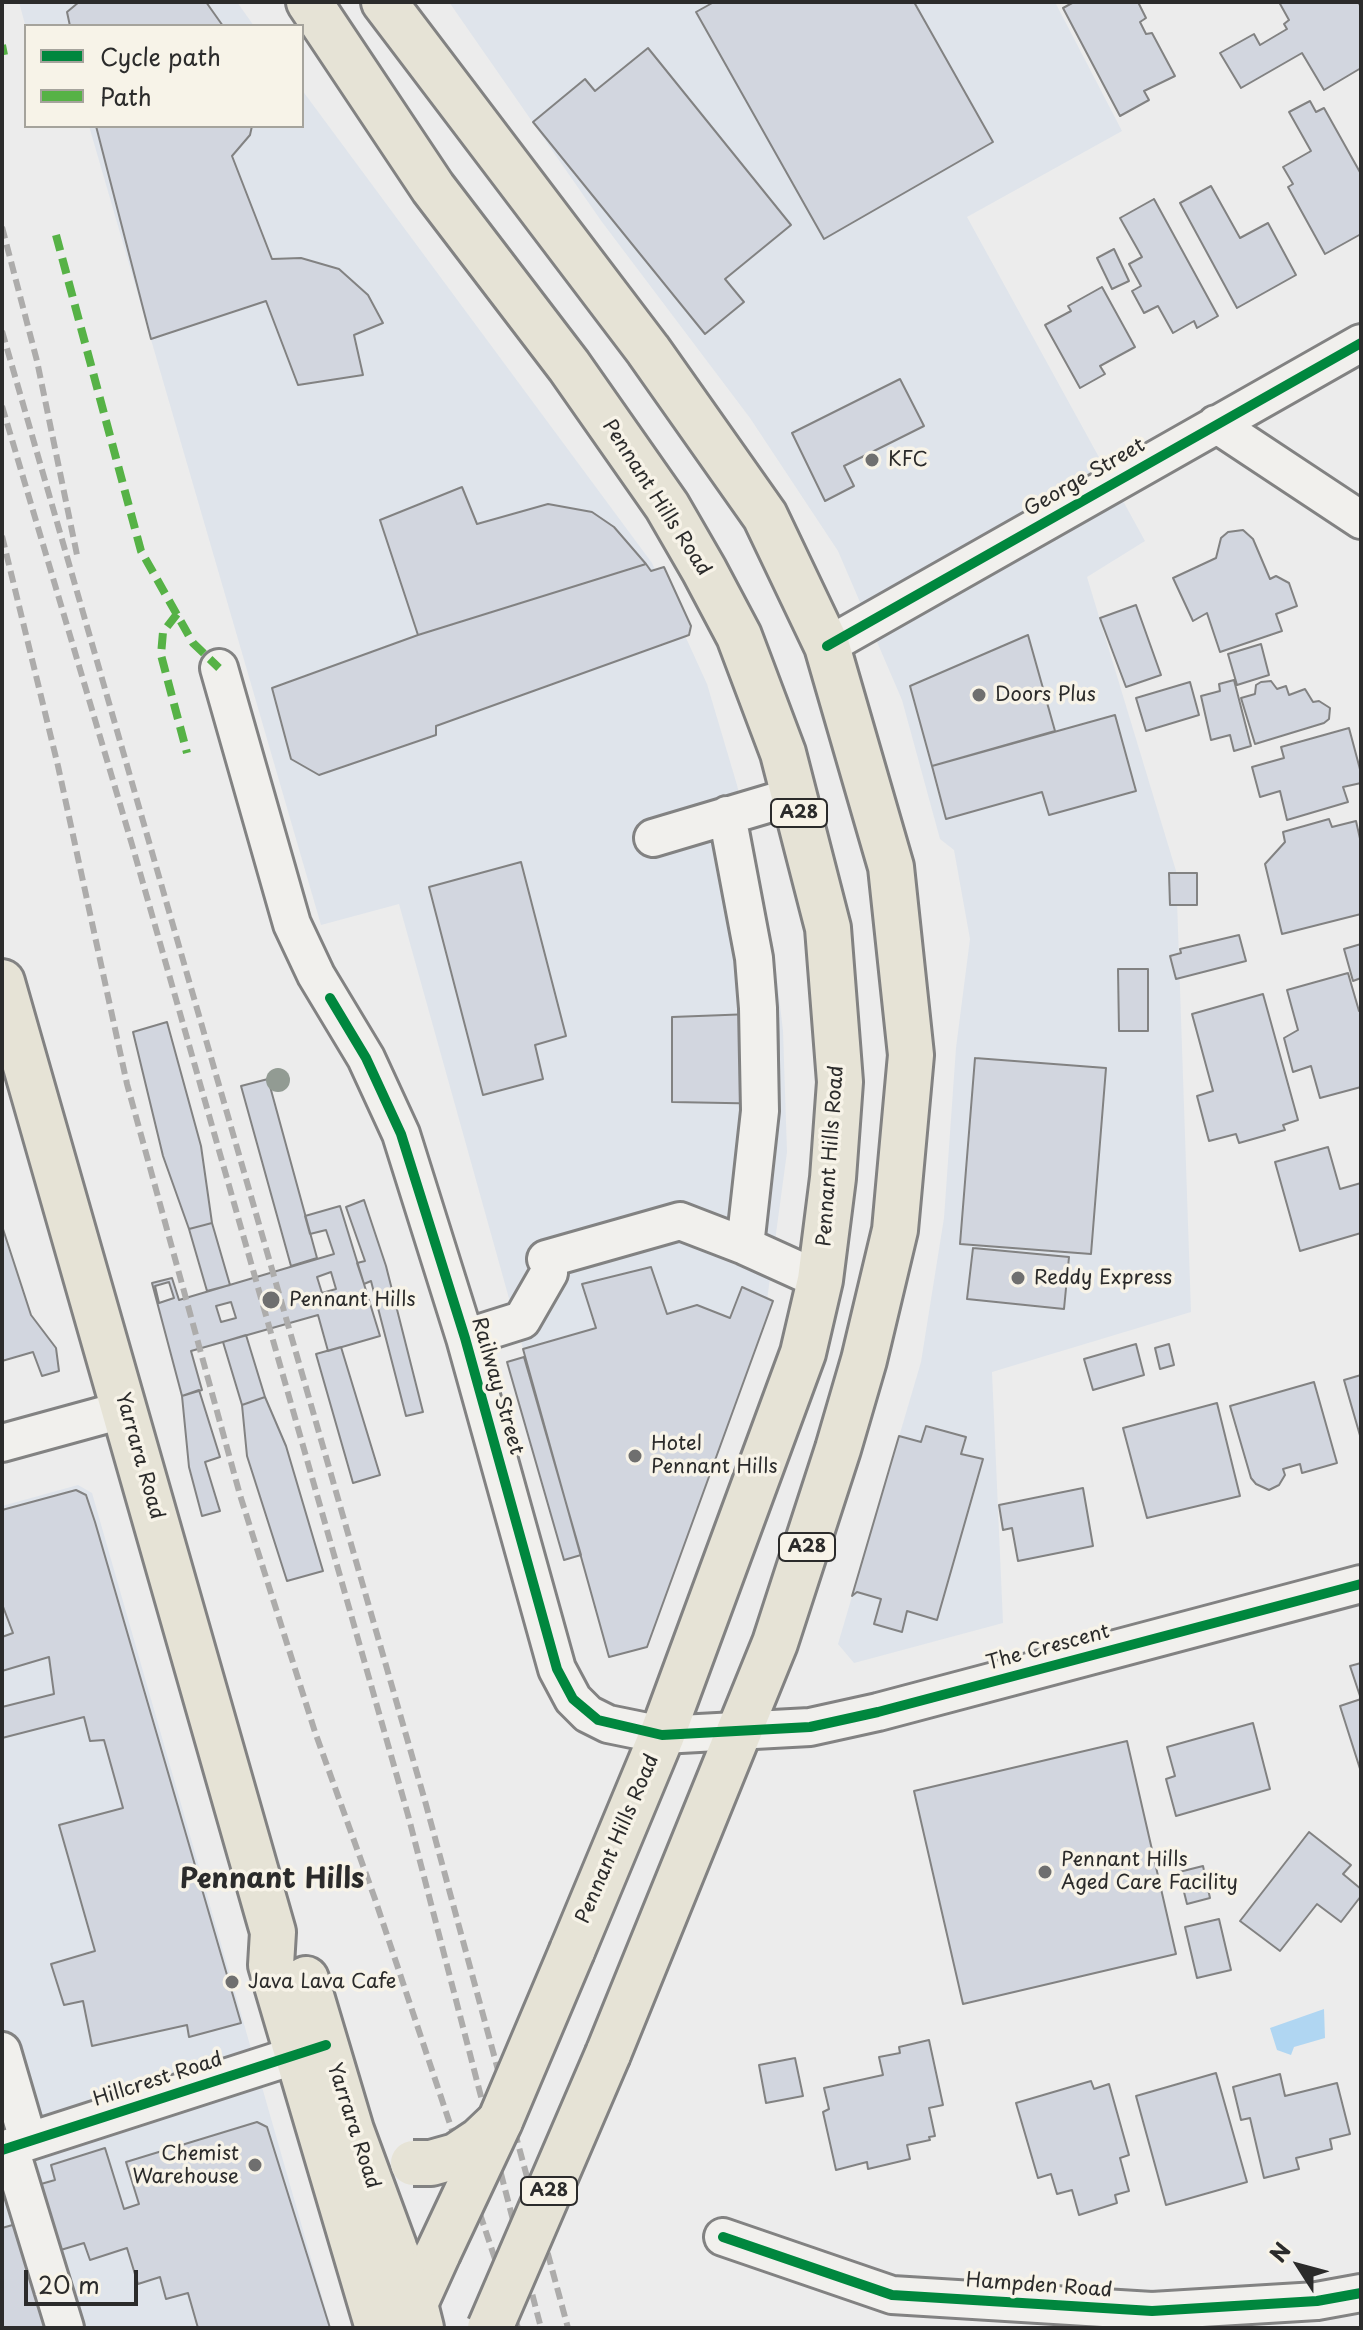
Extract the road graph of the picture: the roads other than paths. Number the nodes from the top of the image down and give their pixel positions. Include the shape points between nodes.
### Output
1 (309, 2) edge
2 (384, 2) edge
3 (1361, 343) edge
4 (1216, 424) junction
5 (1361, 520) edge
6 (827, 646) junction
7 (219, 668) dead end
8 (794, 796) junction
9 (727, 815) junction
10 (653, 838) dead end
11 (2, 982) edge
12 (745, 1246) junction
13 (820, 1280) junction
14 (465, 1338) junction
15 (126, 1409) junction
16 (2, 1443) edge
17 (1361, 1584) edge
18 (741, 1731) junction
19 (662, 1735) junction
20 (312, 2050) junction
21 (2, 2051) edge
22 (500, 2121) junction
23 (351, 2130) junction
24 (13, 2146) edge
25 (723, 2237) dead end
26 (1361, 2293) edge
27 (413, 2320) edge
28 (65, 2328) edge
29 (378, 2328) edge
30 (490, 2328) edge

1 - 8 main road, Pennant Hills Road / A28 via 433,188 569,366 667,506 739,636
2 - 6 main road, A28 via 648,350 765,516
3 - 4 street, George Street
4 - 5 street
4 - 6 street, George Street
6 - 18 main road, A28 via 891,867 911,1055 895,1230 864,1360 775,1643
7 - 14 street, Railway Street via 292,924 401,1134
8 - 9 street
8 - 13 main road, Pennant Hills Road / A28 via 828,928 840,1082
9 - 10 street
9 - 12 street via 758,1008 760,1111
11 - 15 main road, Yarrara Road
12 - 13 street
12 - 14 street via 680,1221 548,1266 522,1320
13 - 19 main road, Pennant Hills Road / A28 via 803,1353
14 - 19 street, Railway Street via 557,1669 588,1714 608,1724
15 - 16 street
15 - 20 main road, Yarrara Road via 273,1932 299,1958
17 - 18 street, The Crescent via 878,1712 810,1727
18 - 19 street, Railway Street
18 - 30 main road, A28, bridge
19 - 22 main road, Pennant Hills Road / A28, bridge
20 - 23 main road, Yarrara Road
20 - 24 street, Hillcrest Road
20 - 29 main road, Yarrara Road
21 - 24 street
22 - 23 main road, bridge via 456,2156 431,2163 392,2158
22 - 27 main road, Pennant Hills Road / A28, bridge
23 - 27 main road, Yarrara Road
24 - 28 street
25 - 26 street, Hampden Road via 892,2295 1152,2311 1317,2301

